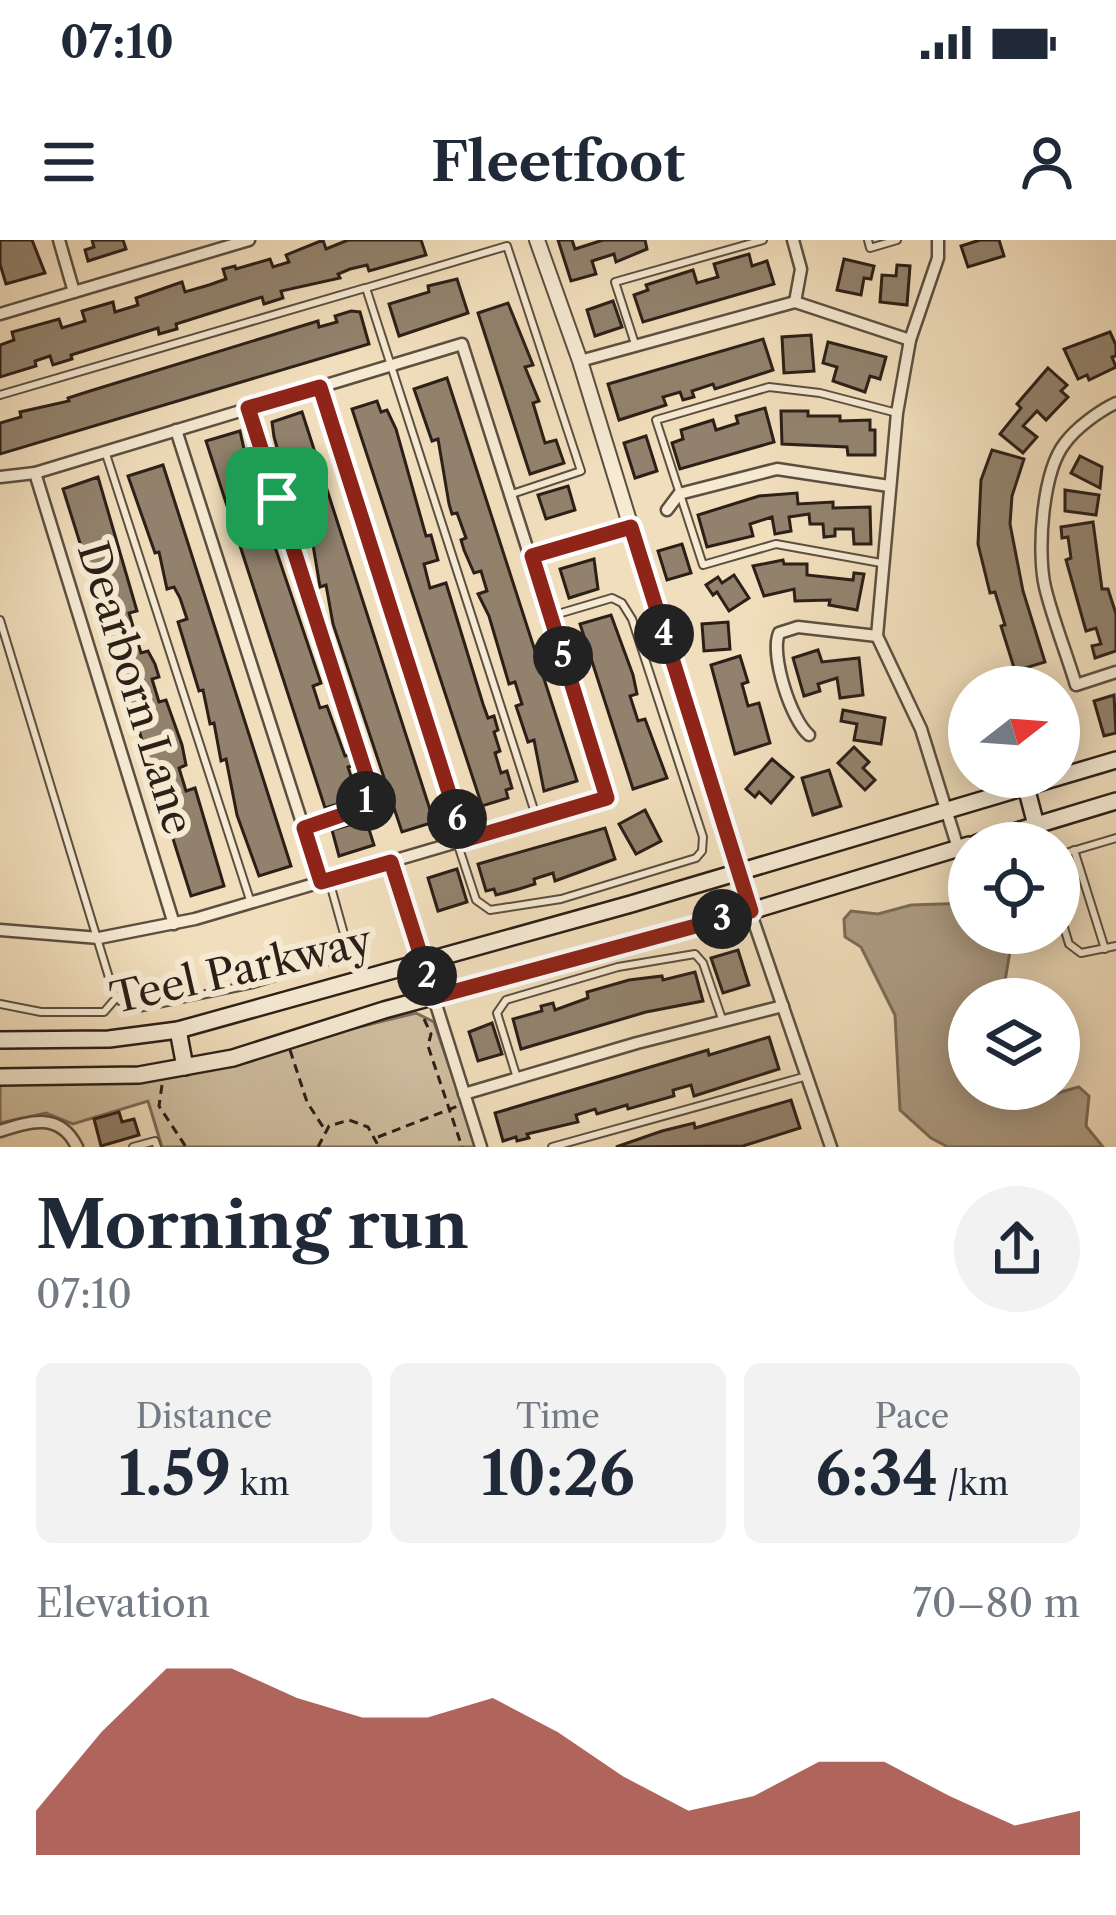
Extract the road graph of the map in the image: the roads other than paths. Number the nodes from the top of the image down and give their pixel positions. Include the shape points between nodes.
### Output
1 (59, 240) edge
2 (249, 240) edge
3 (537, 240) edge
4 (763, 240) edge
5 (793, 240) edge
6 (868, 240) edge
7 (897, 240) edge
8 (938, 240) edge
9 (223, 244) edge
10 (366, 288) junction
11 (74, 292) junction
12 (795, 302) junction
13 (0, 314) edge
14 (910, 340) junction
15 (636, 346) junction
16 (580, 362) junction
17 (391, 366) junction
18 (320, 387) junction
19 (0, 395) edge
20 (1116, 404) edge
21 (248, 408) junction
22 (897, 413) junction
23 (176, 430) junction
24 (105, 451) junction
25 (34, 472) junction
26 (0, 478) edge
27 (889, 486) junction
28 (512, 494) junction
29 (679, 494) junction
30 (667, 510) dead end
31 (631, 527) junction
32 (532, 556) junction
33 (884, 563) junction
34 (551, 616) junction
35 (0, 620) edge
36 (877, 636) junction
37 (1116, 672) edge
38 (809, 735) dead end
39 (1116, 760) edge
40 (1080, 771) edge
41 (989, 798) edge
42 (1116, 801) edge
43 (946, 811) junction
44 (537, 819) junction
45 (953, 822) edge
46 (1046, 822) edge
47 (304, 828) junction
48 (1116, 838) edge
49 (460, 841) junction
50 (1080, 848) edge
51 (948, 852) edge
52 (391, 862) junction
53 (1080, 869) edge
54 (737, 873) junction
55 (325, 881) junction
56 (251, 903) junction
57 (751, 911) junction
58 (174, 924) junction
59 (0, 930) edge
60 (99, 938) junction
61 (1116, 946) edge
62 (1105, 949) junction
63 (1080, 951) edge
64 (422, 962) junction
65 (117, 997) junction
66 (434, 997) junction
67 (0, 1004) edge
68 (783, 1006) junction
69 (723, 1023) junction
70 (178, 1030) junction
71 (0, 1040) edge
72 (185, 1067) junction
73 (0, 1076) edge
74 (807, 1076) junction
75 (517, 1078) junction
76 (461, 1100) junction
77 (0, 1131) edge
78 (76, 1147) edge
79 (133, 1147) edge
80 (157, 1147) edge
81 (481, 1147) edge
82 (552, 1147) edge
83 (830, 1147) edge

1 - 11 street
2 - 9 street
3 - 16 street
4 - 15 lane via 615,282
5 - 12 street via 801,269
6 - 7 lane via 870,248
8 - 14 street
9 - 11 street
10 - 17 lane
10 - 19 lane
10 - 28 lane via 507,246 581,471
11 - 13 street
12 - 14 street
12 - 15 street
14 - 22 street
15 - 16 street
16 - 31 street
17 - 18 street
17 - 28 street via 462,344
17 - 44 lane
18 - 21 street
18 - 49 street
20 - 37 street via 1063,444 1040,537 1044,584 1076,685
21 - 23 street
21 - 47 lane via 372,793 362,808
22 - 27 street
22 - 29 lane via 770,387 656,420
23 - 24 street
23 - 47 street
24 - 25 street
24 - 56 lane
25 - 26 street
25 - 58 street, Dearborn Lane
27 - 29 street via 777,469
27 - 33 street
28 - 32 street
29 - 30 street
29 - 33 lane via 703,566 776,544
31 - 32 street
31 - 54 street
32 - 34 street
33 - 36 street
34 - 44 street via 607,798
34 - 49 lane via 612,598 622,603 702,850 561,899 490,910 476,899
35 - 60 lane
36 - 38 street via 798,627 779,633 776,650 796,724
36 - 43 street via 921,729
39 - 40 main road, Teel Parkway
41 - 43 main road, Teel Parkway
42 - 46 main road, Teel Parkway
43 - 45 street
43 - 54 main road, Teel Parkway
44 - 49 street
47 - 55 street
48 - 50 lane
49 - 52 street
51 - 57 main road, Teel Parkway
52 - 55 street
52 - 64 street
53 - 62 lane
54 - 57 street
54 - 64 main road, Teel Parkway
55 - 56 street
55 - 65 lane via 346,941 342,957 172,1004 129,1010
56 - 58 street
57 - 66 main road, Teel Parkway
57 - 68 street
58 - 60 street
59 - 60 street
60 - 65 lane
61 - 62 lane
62 - 63 lane
64 - 66 street
64 - 70 main road, Teel Parkway
65 - 67 lane via 104,1012 83,1015
66 - 72 main road, Teel Parkway
66 - 76 street
68 - 69 street
68 - 74 street
69 - 75 street
69 - 75 lane via 695,954 618,967 506,1000 497,1013
70 - 71 main road, Teel Parkway
70 - 72 main road
72 - 73 main road, Teel Parkway
74 - 82 lane
74 - 83 street
75 - 76 street
76 - 81 street
77 - 78 street via 47,1120
79 - 80 lane

